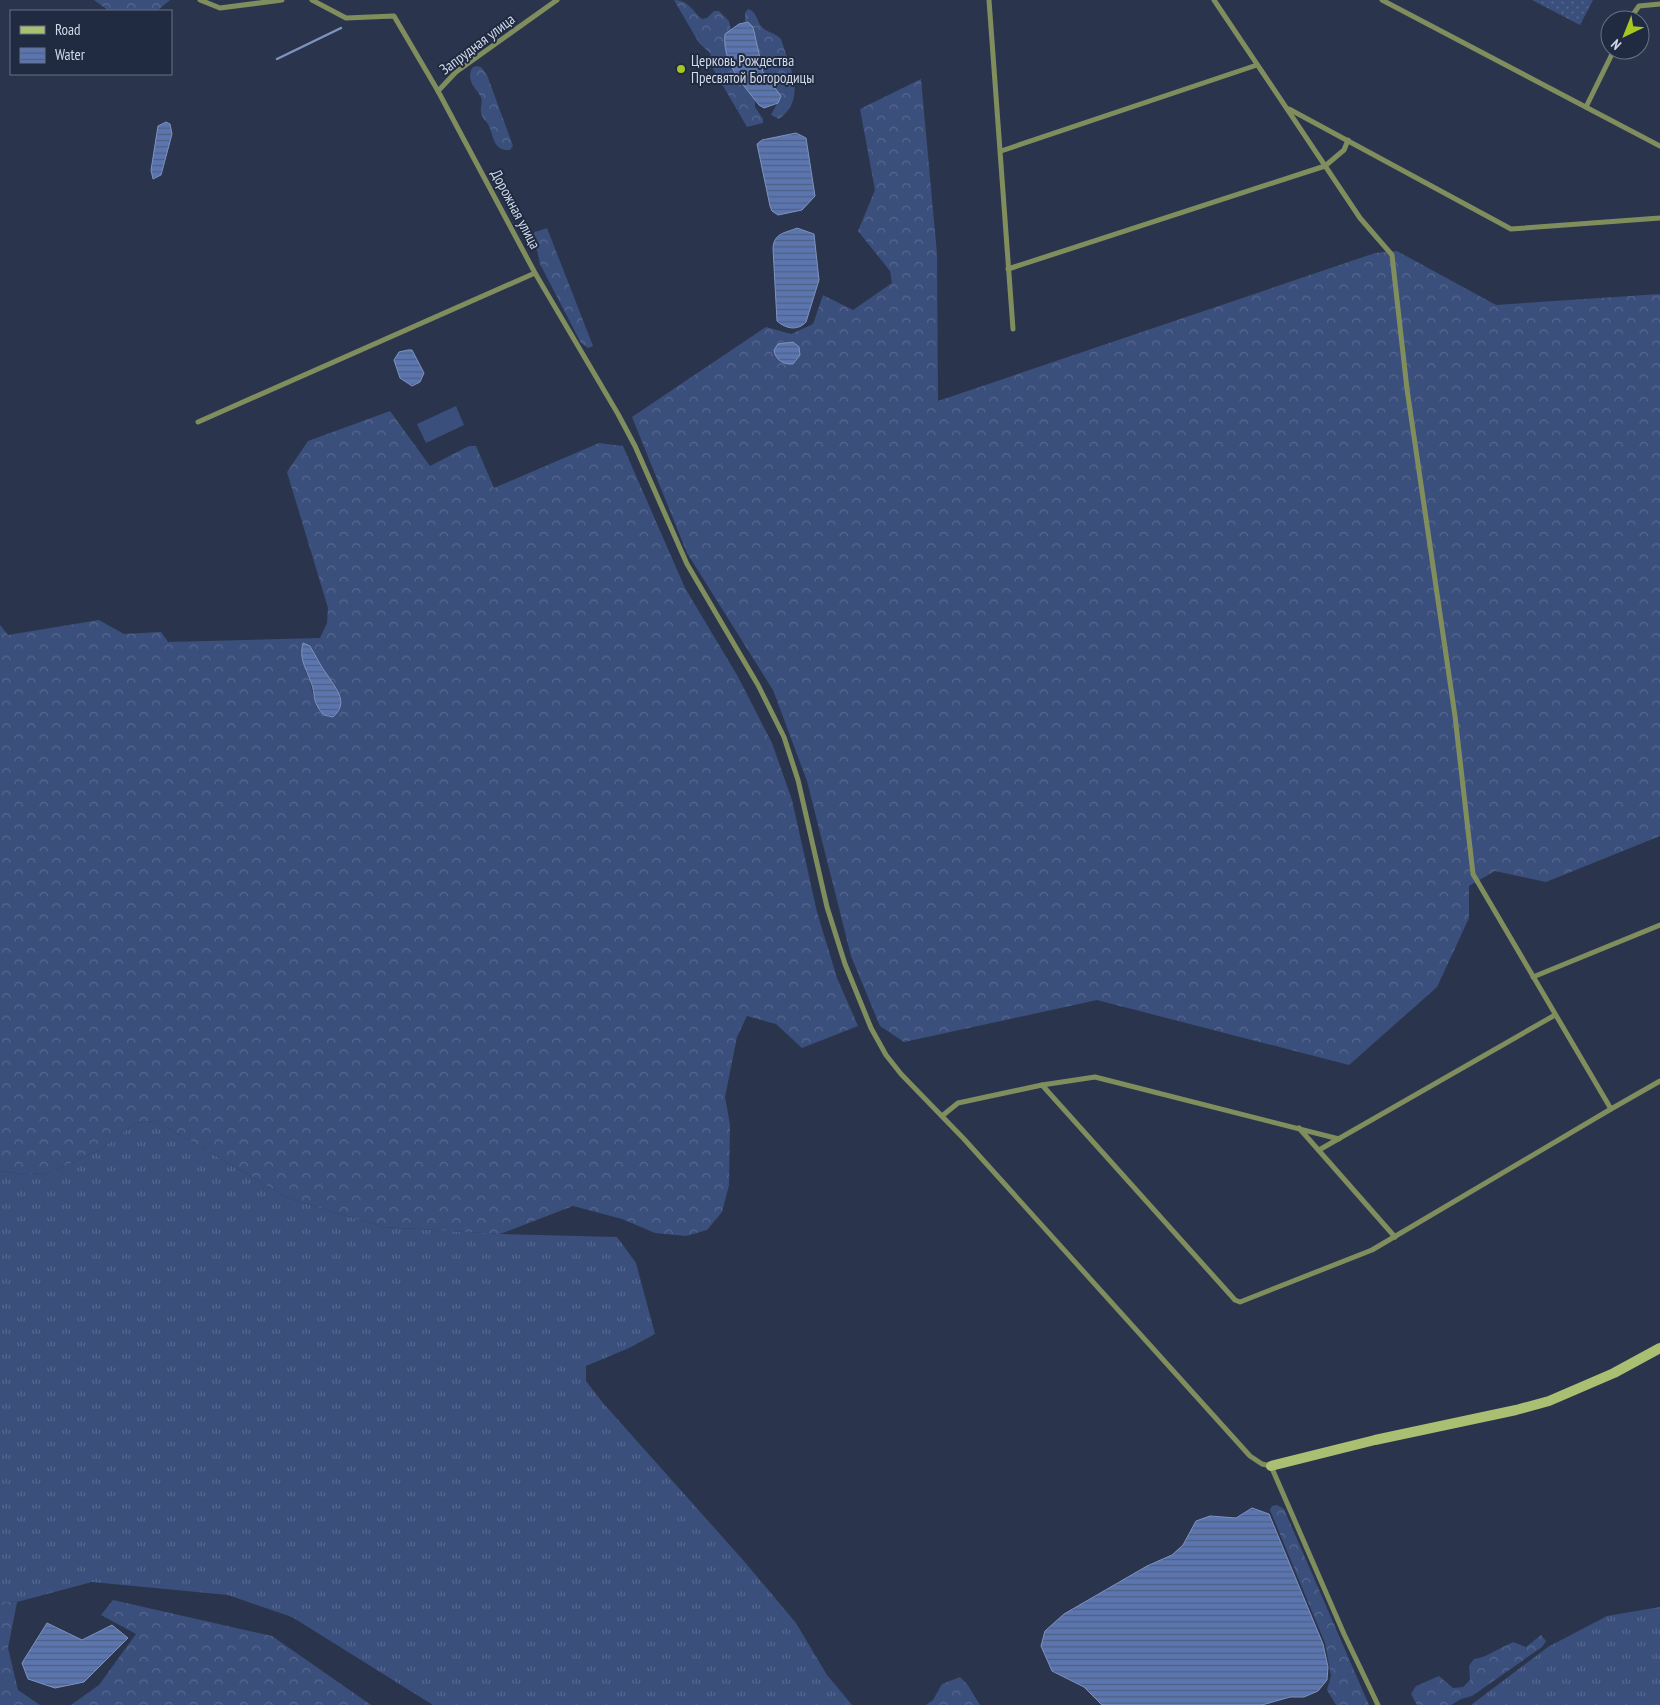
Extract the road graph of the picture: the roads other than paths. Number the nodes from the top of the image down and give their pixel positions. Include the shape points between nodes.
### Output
1 (200, 0) edge
2 (282, 0) edge
3 (312, 0) edge
4 (557, 0) edge
5 (989, 0) edge
6 (1214, 0) edge
7 (1382, 0) edge
8 (1660, 4) edge
9 (1636, 10) edge
10 (1609, 60) edge
11 (1258, 65) junction
12 (438, 91) junction
13 (1586, 107) junction
14 (1286, 108) junction
15 (1348, 140) junction
16 (1660, 146) edge
17 (1001, 151) junction
18 (1325, 166) junction
19 (1660, 218) edge
20 (1008, 269) junction
21 (535, 273) junction
22 (1013, 329) dead end
23 (198, 422) dead end
24 (1660, 925) edge
25 (1533, 977) junction
26 (1555, 1015) junction
27 (1660, 1081) edge
28 (1042, 1085) junction
29 (1611, 1110) junction
30 (942, 1116) junction
31 (1299, 1128) junction
32 (1339, 1139) junction
33 (1319, 1150) junction
34 (1395, 1237) junction
35 (1660, 1348) edge
36 (1271, 1466) junction
37 (1378, 1705) edge

1 - 2 street via 220,8
3 - 12 street, Дорожная улица via 346,18 394,16
4 - 12 street, Запрудная улица via 456,72
5 - 17 street
6 - 11 street
7 - 13 street
8 - 9 street via 1639,6
10 - 13 street
11 - 14 street
11 - 17 street
12 - 21 street, Дорожная улица
13 - 16 street
14 - 15 street
14 - 18 street
15 - 18 street via 1344,150
15 - 19 street via 1511,229
17 - 20 street
18 - 20 street
18 - 25 street via 1360,218 1392,255 1407,389 1455,716 1471,866 1481,891
20 - 22 street
21 - 23 street
21 - 30 street, Дорожная улица via 618,414 687,564 758,685 784,737 798,780 827,907 845,964 871,1028 901,1074
24 - 25 street
25 - 26 street
26 - 29 street
26 - 32 street
27 - 29 street
28 - 30 street via 958,1102
28 - 31 street via 1095,1077
28 - 34 street via 1240,1302 1372,1250
29 - 34 street
30 - 36 street, Дорожная улица via 1250,1456
31 - 32 street
31 - 33 street
32 - 33 street
33 - 34 street
35 - 36 street via 1614,1373 1550,1400
36 - 37 street

